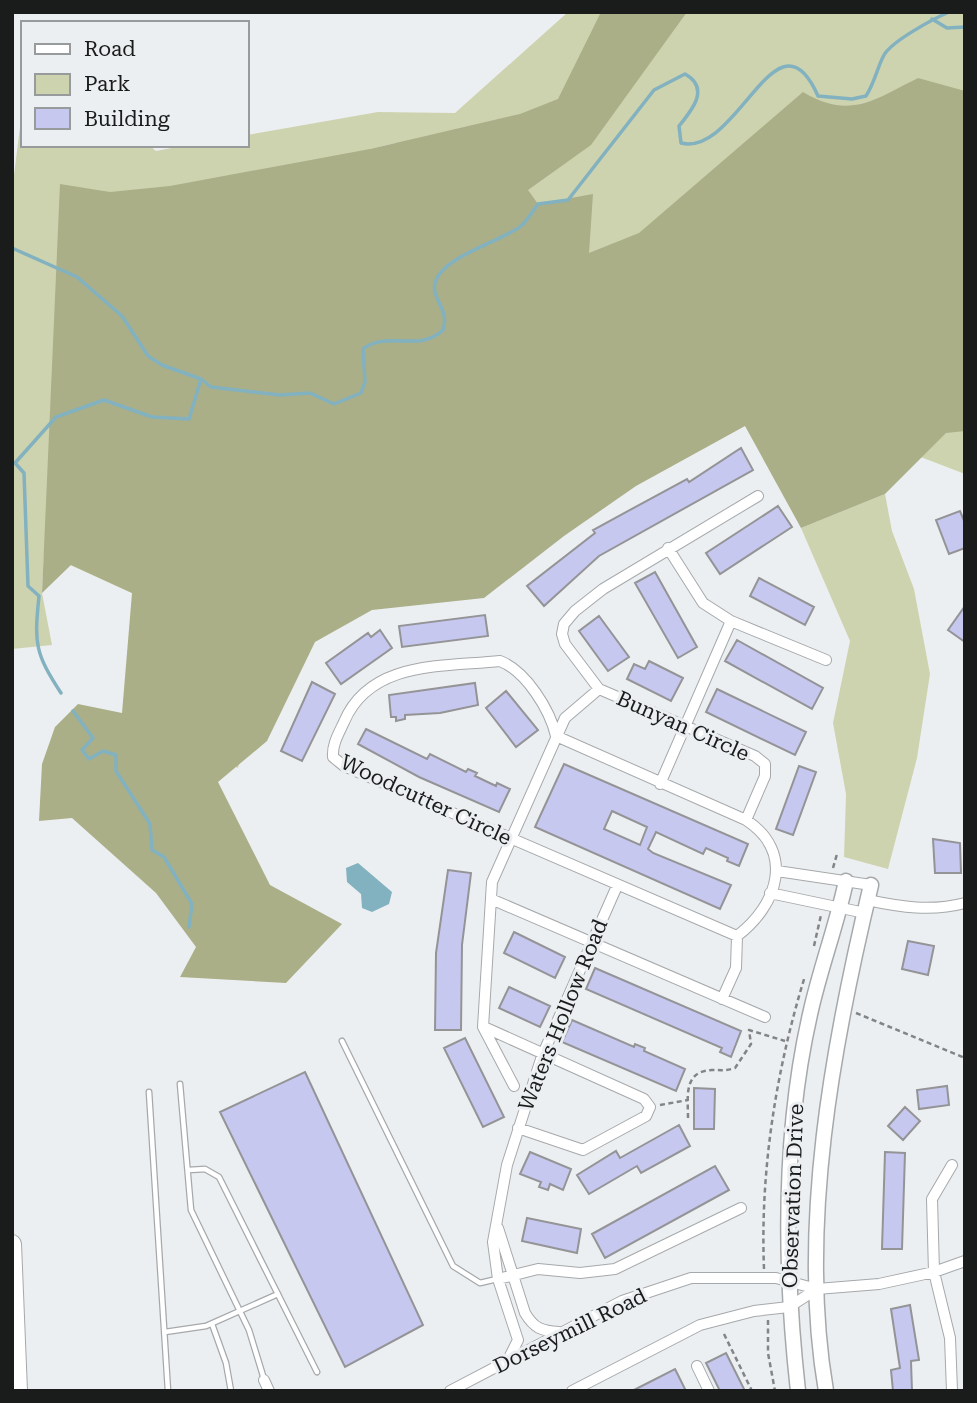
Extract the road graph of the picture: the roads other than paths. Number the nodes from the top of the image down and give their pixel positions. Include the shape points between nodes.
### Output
1 (758, 496) dead end
2 (668, 548) junction
3 (731, 621) junction
4 (826, 660) dead end
5 (599, 690) junction
6 (686, 726) junction
7 (556, 736) junction
8 (660, 784) junction
9 (746, 820) junction
10 (510, 840) junction
11 (777, 871) junction
12 (846, 881) junction
13 (617, 886) junction
14 (770, 893) junction
15 (491, 899) junction
16 (868, 899) junction
17 (965, 903) edge
18 (839, 906) junction
19 (737, 936) junction
20 (591, 943) junction
21 (722, 999) junction
22 (765, 1017) dead end
23 (483, 1027) junction
24 (342, 1041) dead end
25 (542, 1056) junction
26 (180, 1084) dead end
27 (514, 1086) dead end
28 (149, 1092) dead end
29 (518, 1128) junction
30 (952, 1165) dead end
31 (188, 1170) junction
32 (741, 1208) dead end
33 (498, 1228) junction
34 (12, 1244) edge
35 (965, 1261) edge
36 (934, 1272) junction
37 (512, 1276) junction
38 (498, 1279) junction
39 (789, 1282) junction
40 (817, 1289) junction
41 (278, 1294) junction
42 (789, 1307) junction
43 (240, 1311) junction
44 (212, 1324) junction
45 (165, 1332) junction
46 (562, 1332) junction
47 (506, 1360) junction
48 (696, 1366) dead end
49 (317, 1372) dead end
50 (266, 1387) edge
51 (18, 1391) edge
52 (169, 1391) edge
53 (231, 1391) edge
54 (450, 1391) edge
55 (572, 1391) edge
56 (709, 1391) edge
57 (798, 1391) edge
58 (826, 1391) edge
59 (952, 1391) edge

1 - 2 street, Bunyan Circle
2 - 3 street via 703,603
2 - 5 street, Bunyan Circle via 603,589 564,624 565,644
3 - 4 street
3 - 6 street
5 - 6 street, Bunyan Circle
5 - 7 street via 565,718
6 - 8 street
6 - 9 street, Bunyan Circle via 765,764 765,775
7 - 8 street
7 - 10 street
7 - 10 street, Woodcutter Circle via 552,720 520,674 500,661 388,676 360,695 349,710 334,744 337,761
8 - 9 street
9 - 11 street via 762,830 772,844
10 - 13 street, Woodcutter Circle
10 - 15 street via 492,882
11 - 12 street
11 - 14 street
12 - 16 street
12 - 18 street, Observation Drive
13 - 19 street, Woodcutter Circle
13 - 20 street, Waters Hollow Road
14 - 18 street
14 - 19 street via 751,925
15 - 20 street
15 - 23 street
16 - 17 street via 905,908 943,909
16 - 18 street
16 - 40 street, Observation Drive via 843,1008 821,1151
18 - 39 street, Observation Drive via 811,1010 797,1087 791,1143
19 - 21 street via 736,968
20 - 21 street
20 - 25 street, Waters Hollow Road
21 - 22 street
23 - 25 street
23 - 27 street
24 - 38 lane via 453,1266 480,1283
25 - 29 street, Waters Hollow Road
25 - 29 street via 645,1099 650,1107 646,1116 583,1150
26 - 31 lane
28 - 45 lane
29 - 33 street, Waters Hollow Road
30 - 36 street via 932,1199
31 - 41 lane via 205,1169 219,1177
31 - 43 lane via 191,1210
32 - 37 street via 615,1269 580,1273 538,1269
33 - 37 street, Waters Hollow Road
33 - 38 street, Waters Hollow Road via 493,1242
34 - 51 highway
35 - 36 street, Dorseymill Road
36 - 40 street, Dorseymill Road via 879,1284
36 - 59 street via 950,1338
37 - 38 street
37 - 46 street, Waters Hollow Road via 533,1326
38 - 47 street, Waters Hollow Road via 518,1340
39 - 40 street, Dorseymill Road
39 - 42 street, Observation Drive
39 - 46 street, Dorseymill Road via 691,1278 622,1301
40 - 42 street, Dorseymill Road
40 - 58 street, Observation Drive
41 - 43 lane
41 - 49 lane
42 - 55 street, Dorseymill Road via 700,1325
42 - 57 street, Observation Drive
43 - 44 lane
43 - 50 lane
44 - 45 lane
44 - 53 lane
45 - 52 lane
46 - 47 street, Dorseymill Road
47 - 54 street, Dorseymill Road
48 - 56 street

